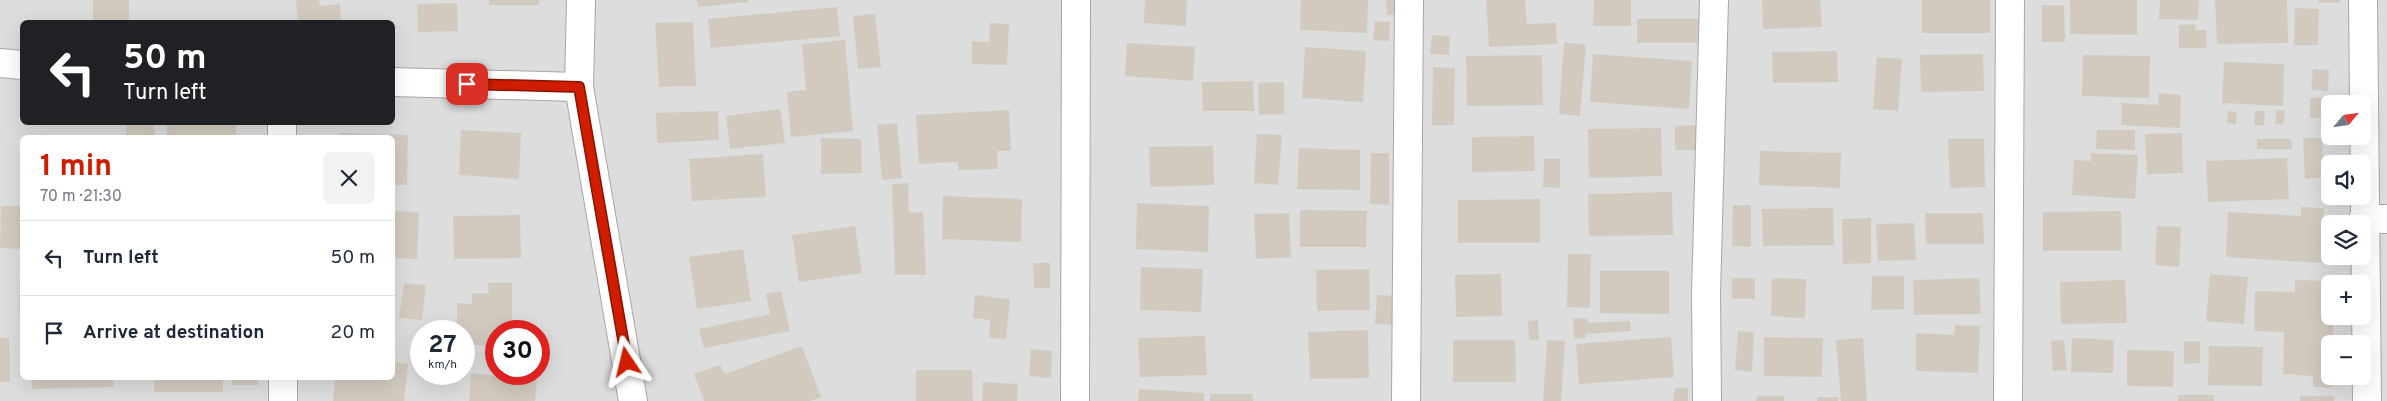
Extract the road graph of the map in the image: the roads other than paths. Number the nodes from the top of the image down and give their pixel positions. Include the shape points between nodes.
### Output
1 (581, 0) edge
2 (1076, 0) edge
3 (1409, 0) edge
4 (1714, 0) edge
5 (2010, 0) edge
6 (2363, 0) edge
7 (0, 63) edge
8 (20, 65) edge
9 (395, 82) edge
10 (579, 87) junction
11 (2375, 219) edge
12 (283, 380) edge
13 (283, 401) edge
14 (634, 401) edge
15 (1074, 401) edge
16 (1406, 401) edge
17 (1707, 401) edge
18 (2008, 401) edge
19 (2367, 401) edge

1 - 10 street
2 - 15 street
3 - 16 street
4 - 17 street via 1706,294
5 - 18 street
6 - 11 street
7 - 8 street
9 - 10 street
10 - 14 street
11 - 19 street
12 - 13 street

